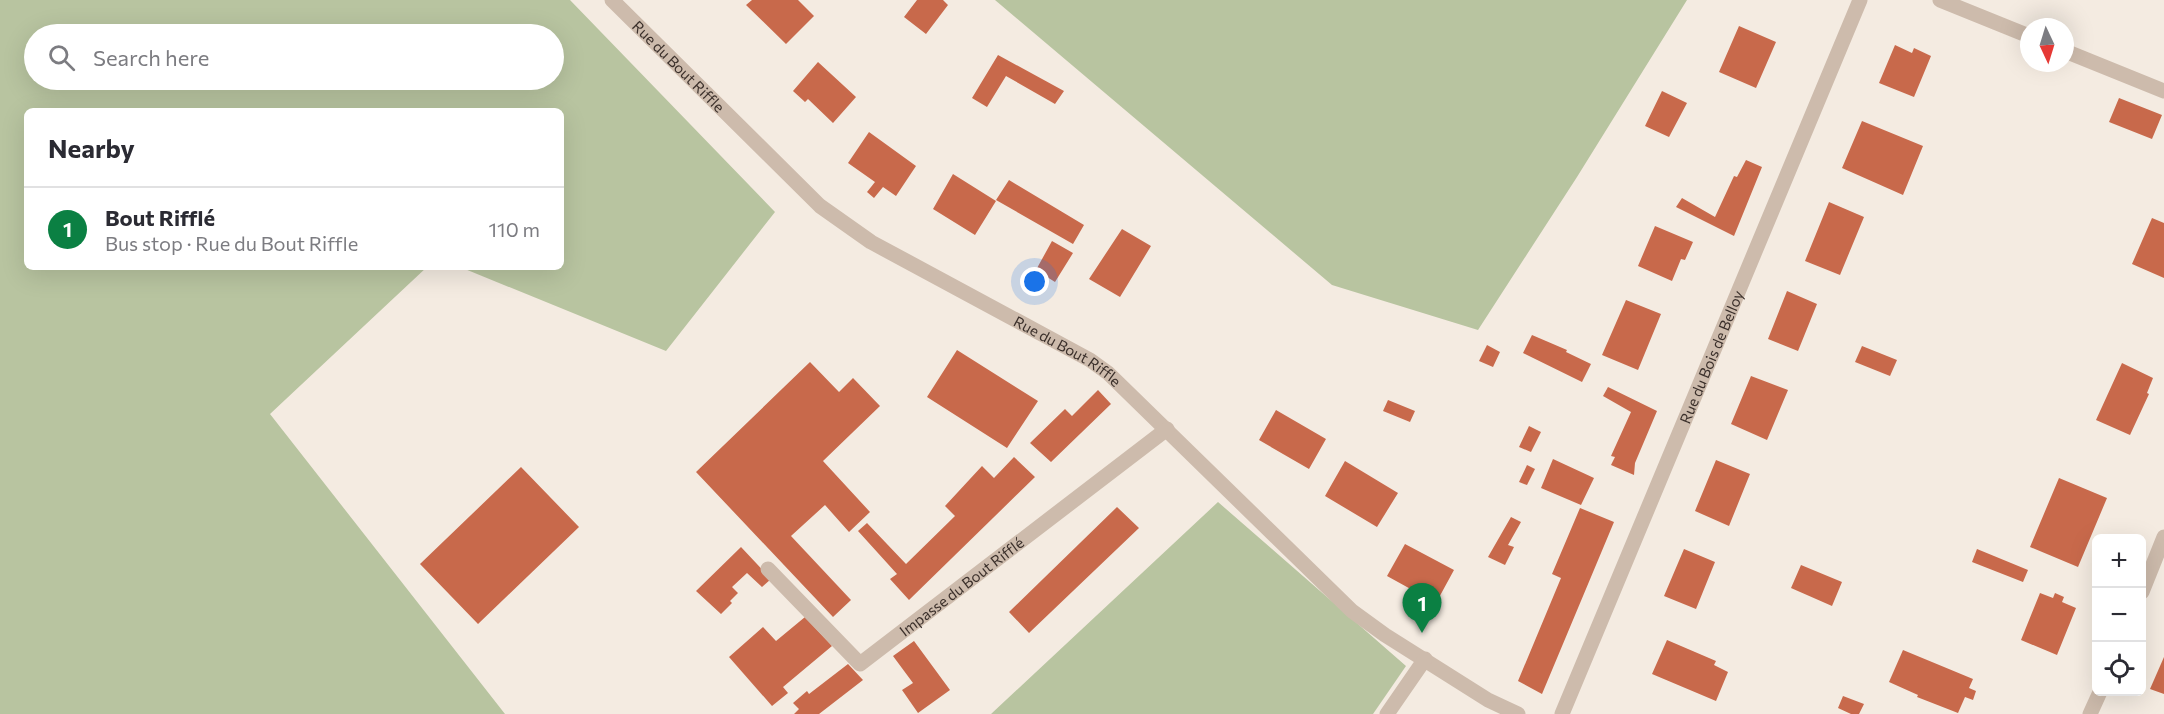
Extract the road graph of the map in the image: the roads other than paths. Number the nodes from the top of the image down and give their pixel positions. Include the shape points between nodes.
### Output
1 (612, 0) edge
2 (1860, 0) edge
3 (1940, 0) edge
4 (2020, 32) edge
5 (2074, 55) edge
6 (2164, 91) edge
7 (1167, 429) junction
8 (2164, 537) edge
9 (768, 569) dead end
10 (2144, 588) edge
11 (1425, 659) junction
12 (2098, 696) edge
13 (1387, 714) edge
14 (1518, 714) edge
15 (1562, 714) edge
16 (2090, 714) edge

1 - 7 street, Rue du Bout Riffle via 835,219 1090,360
2 - 15 street, Rue du Bois de Belloy
3 - 4 street
5 - 6 street
7 - 9 street, Impasse du Bout Rifflé via 860,664
7 - 11 street, Rue du Bout Riffle via 1352,611
8 - 10 street
11 - 13 street
11 - 14 street, Rue du Bout Riffle via 1488,700
12 - 16 street

